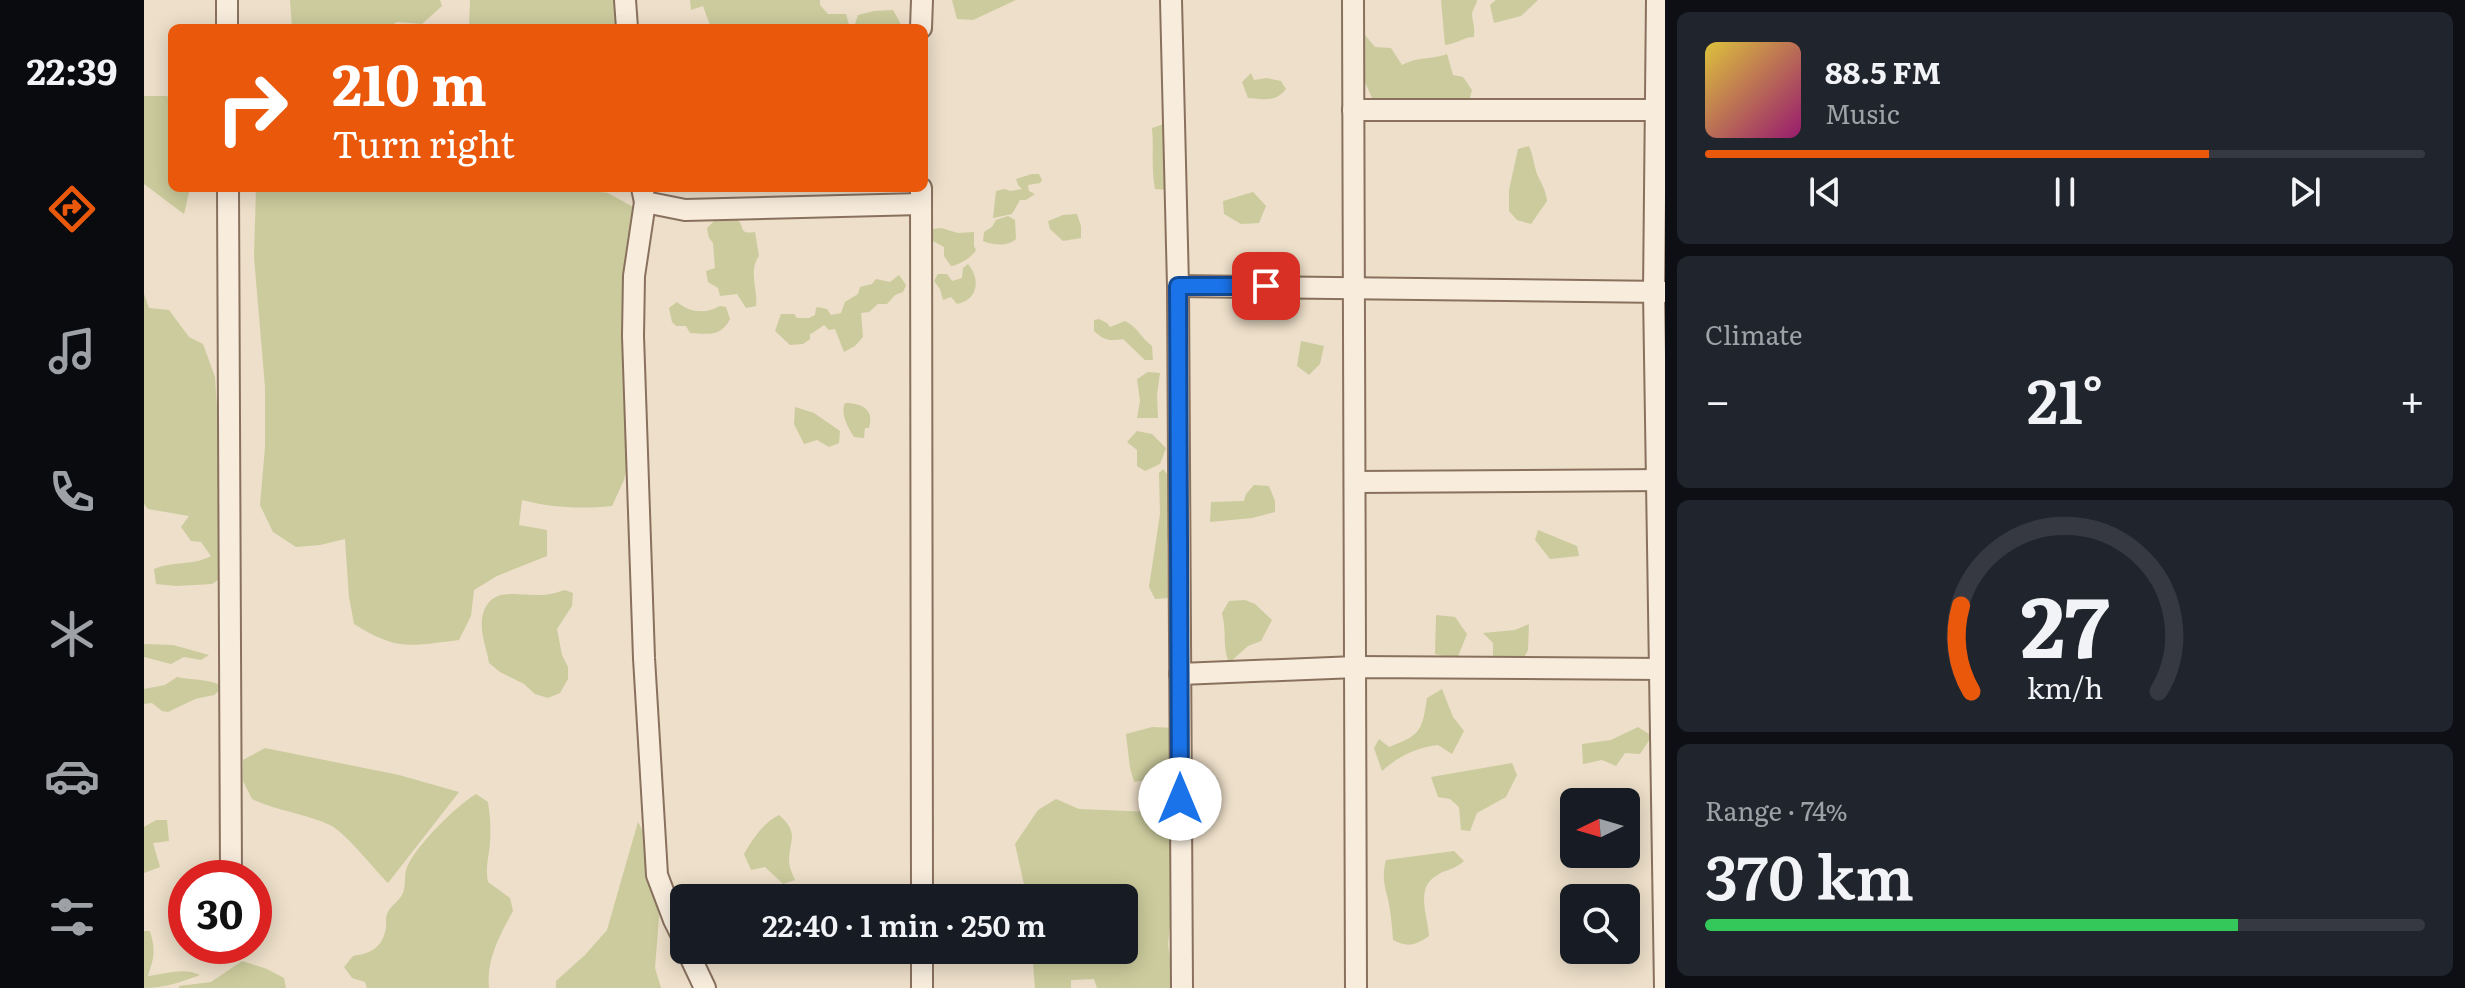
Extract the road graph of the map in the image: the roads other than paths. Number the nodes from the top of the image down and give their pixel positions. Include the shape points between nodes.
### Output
1 (227, 0) edge
2 (625, 0) edge
3 (922, 0) edge
4 (1171, 0) edge
5 (1353, 0) edge
6 (1657, 0) edge
7 (227, 24) edge
8 (627, 24) edge
9 (921, 24) edge
10 (1353, 110) junction
11 (1661, 110) edge
12 (228, 192) edge
13 (644, 195) edge
14 (921, 196) edge
15 (1178, 286) junction
16 (1354, 287) junction
17 (1660, 292) edge
18 (1661, 480) edge
19 (1355, 482) junction
20 (1356, 667) junction
21 (1663, 670) edge
22 (1180, 674) junction
23 (231, 860) edge
24 (922, 884) edge
25 (670, 909) edge
26 (694, 964) edge
27 (920, 964) edge
28 (917, 986) edge
29 (705, 988) edge
30 (1182, 988) edge
31 (1356, 988) edge
32 (1665, 988) edge

1 - 7 street
2 - 8 street
3 - 9 street
4 - 15 street
5 - 10 street
6 - 11 street
10 - 11 street
10 - 16 street
11 - 17 street
12 - 23 street
13 - 14 street via 685,210
13 - 25 street via 633,336 644,658 657,875
14 - 24 street
15 - 16 street
15 - 22 street
16 - 17 street
16 - 19 street
17 - 18 street
18 - 19 street
18 - 21 street
19 - 20 street
20 - 21 street
20 - 22 street
20 - 31 street
21 - 32 street
22 - 30 street
26 - 29 street
27 - 28 street

